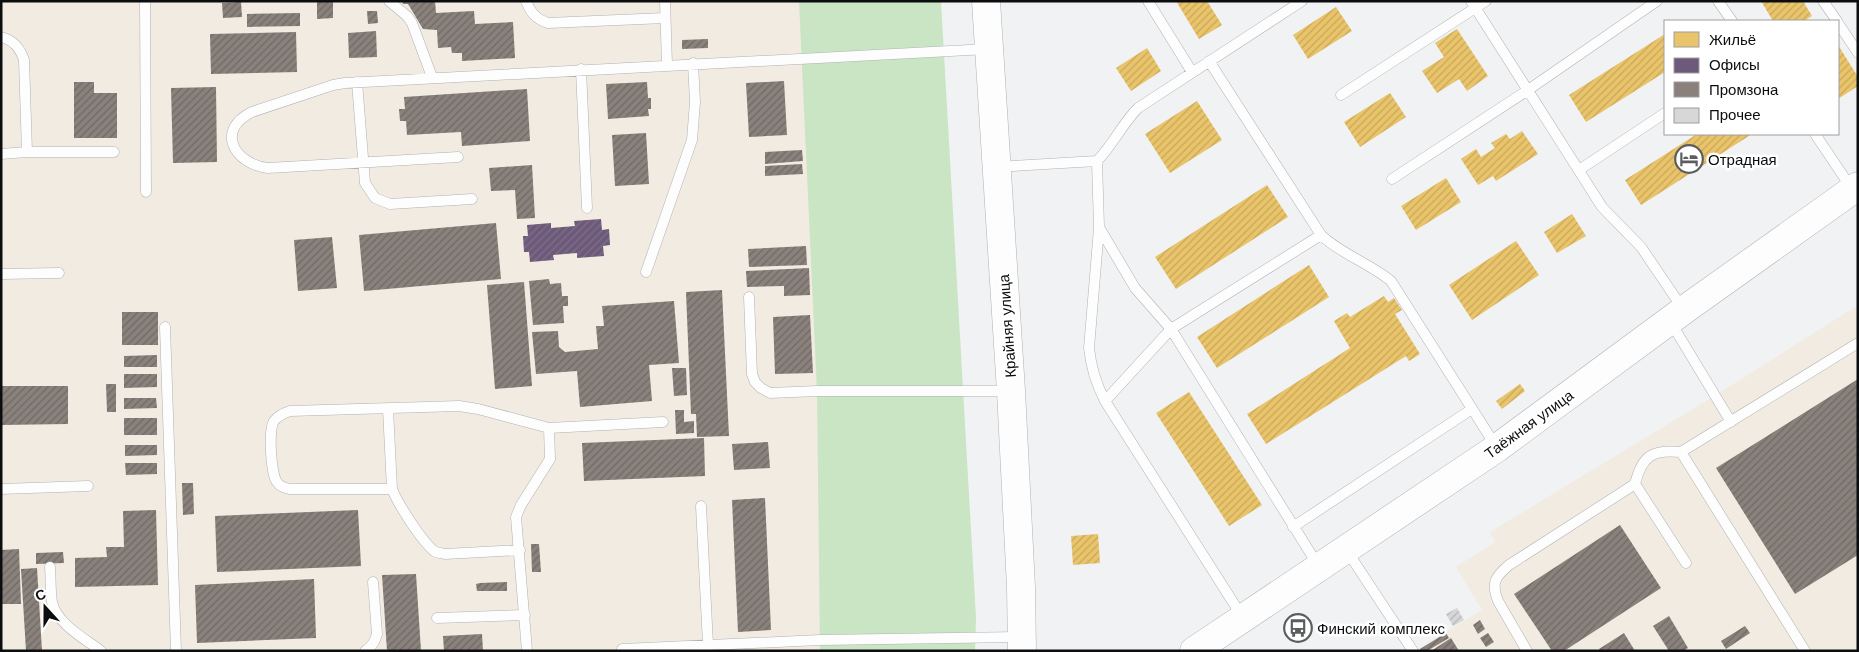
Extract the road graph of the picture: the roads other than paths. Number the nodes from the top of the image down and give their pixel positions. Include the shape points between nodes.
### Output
1 (145, 1) edge
2 (389, 1) edge
3 (526, 1) edge
4 (664, 1) edge
5 (986, 1) edge
6 (1148, 1) edge
7 (1302, 1) edge
8 (1486, 1) edge
9 (1656, 1) edge
10 (1718, 1) edge
11 (1823, 1) edge
12 (1473, 5) edge
13 (665, 18) junction
14 (1731, 20) edge
15 (1834, 20) edge
16 (1839, 27) edge
17 (1, 37) edge
18 (989, 49) junction
19 (1858, 53) edge
20 (1209, 61) junction
21 (693, 63) junction
22 (667, 65) junction
23 (581, 69) junction
24 (1192, 72) junction
25 (432, 77) junction
26 (357, 82) junction
27 (1528, 90) junction
28 (1341, 95) dead end
29 (1664, 114) edge
30 (1816, 135) edge
31 (26, 152) junction
32 (114, 152) dead end
33 (1, 154) edge
34 (458, 157) dead end
35 (1097, 160) junction
36 (362, 163) junction
37 (996, 167) junction
38 (1579, 170) junction
39 (1392, 179) dead end
40 (1855, 188) edge
41 (146, 192) dead end
42 (472, 198) dead end
43 (588, 208) dead end
44 (1099, 227) junction
45 (1321, 235) junction
46 (646, 272) dead end
47 (59, 273) dead end
48 (1, 274) edge
49 (749, 297) dead end
50 (1677, 315) junction
51 (165, 327) dead end
52 (1171, 329) junction
53 (1858, 343) edge
54 (1011, 390) junction
55 (1105, 401) junction
56 (1472, 408) junction
57 (388, 409) junction
58 (663, 422) dead end
59 (1731, 422) junction
60 (549, 428) junction
61 (1497, 448) junction
62 (1680, 452) junction
63 (1635, 484) junction
64 (88, 486) dead end
65 (1, 489) edge
66 (392, 489) junction
67 (701, 506) dead end
68 (1293, 527) junction
69 (520, 550) junction
70 (1347, 550) junction
71 (1686, 563) dead end
72 (50, 566) dead end
73 (1319, 568) junction
74 (373, 582) dead end
75 (525, 615) junction
76 (437, 618) dead end
77 (1243, 618) junction
78 (708, 645) junction
79 (1023, 646) edge
80 (622, 649) dead end
81 (101, 651) edge
82 (176, 651) edge
83 (365, 651) edge
84 (527, 651) edge
85 (1194, 651) edge
86 (1413, 651) edge
87 (1527, 651) edge
88 (1805, 651) edge

1 - 41 lane
2 - 25 lane via 412,23
3 - 13 lane via 531,13 548,23
4 - 13 lane
5 - 18 street, Крайняя улица
6 - 24 lane
7 - 20 lane
8 - 12 lane
9 - 27 lane
10 - 14 lane
11 - 15 lane
12 - 27 lane
12 - 28 lane
13 - 22 lane
16 - 19 lane
17 - 31 lane via 13,42 21,50 24,60
18 - 21 lane
18 - 37 street, Крайняя улица
20 - 24 lane
20 - 45 lane
21 - 22 lane
21 - 46 lane via 692,140
22 - 23 lane
23 - 25 lane
23 - 43 lane
24 - 35 lane via 1138,108 1109,149
25 - 26 lane
26 - 36 lane
26 - 36 lane via 333,85 252,112 235,124 233,133 241,158 257,167
27 - 38 lane
27 - 39 lane
29 - 38 lane
30 - 40 lane
31 - 32 lane
31 - 33 lane
34 - 36 lane
35 - 37 lane
35 - 44 lane
36 - 42 lane via 364,183 375,198 383,202
37 - 54 street, Крайняя улица
38 - 50 lane via 1602,207 1641,247
40 - 50 street, Таёжная улица
44 - 52 lane via 1136,288
44 - 55 lane via 1089,348 1091,365
45 - 52 lane
45 - 56 lane via 1391,281
47 - 48 lane
49 - 54 lane via 752,374 755,382 770,393
50 - 59 lane
50 - 61 street, Таёжная улица
51 - 82 lane
52 - 55 lane
52 - 68 lane
53 - 59 lane
54 - 79 street, Крайняя улица
55 - 77 lane
56 - 61 lane
56 - 68 lane
57 - 60 lane via 459,406
57 - 66 lane
57 - 66 lane via 290,411 282,414 271,428 272,464 276,482 290,490
58 - 60 lane
59 - 62 lane
60 - 69 lane via 550,459 516,517
61 - 70 street, Таёжная улица
62 - 63 lane via 1654,454 1639,468
62 - 88 lane
63 - 71 lane
63 - 87 lane via 1509,565 1496,579 1494,586 1498,601
64 - 65 lane
66 - 69 lane via 425,542 435,552
67 - 78 lane
68 - 73 lane
69 - 75 lane
70 - 73 street, Таёжная улица
70 - 86 lane
72 - 81 lane via 52,602 56,613
73 - 77 street, Таёжная улица
74 - 83 lane via 377,634 375,642
75 - 76 lane
75 - 84 lane
77 - 85 street, Таёжная улица
78 - 79 lane via 820,640
78 - 80 lane

